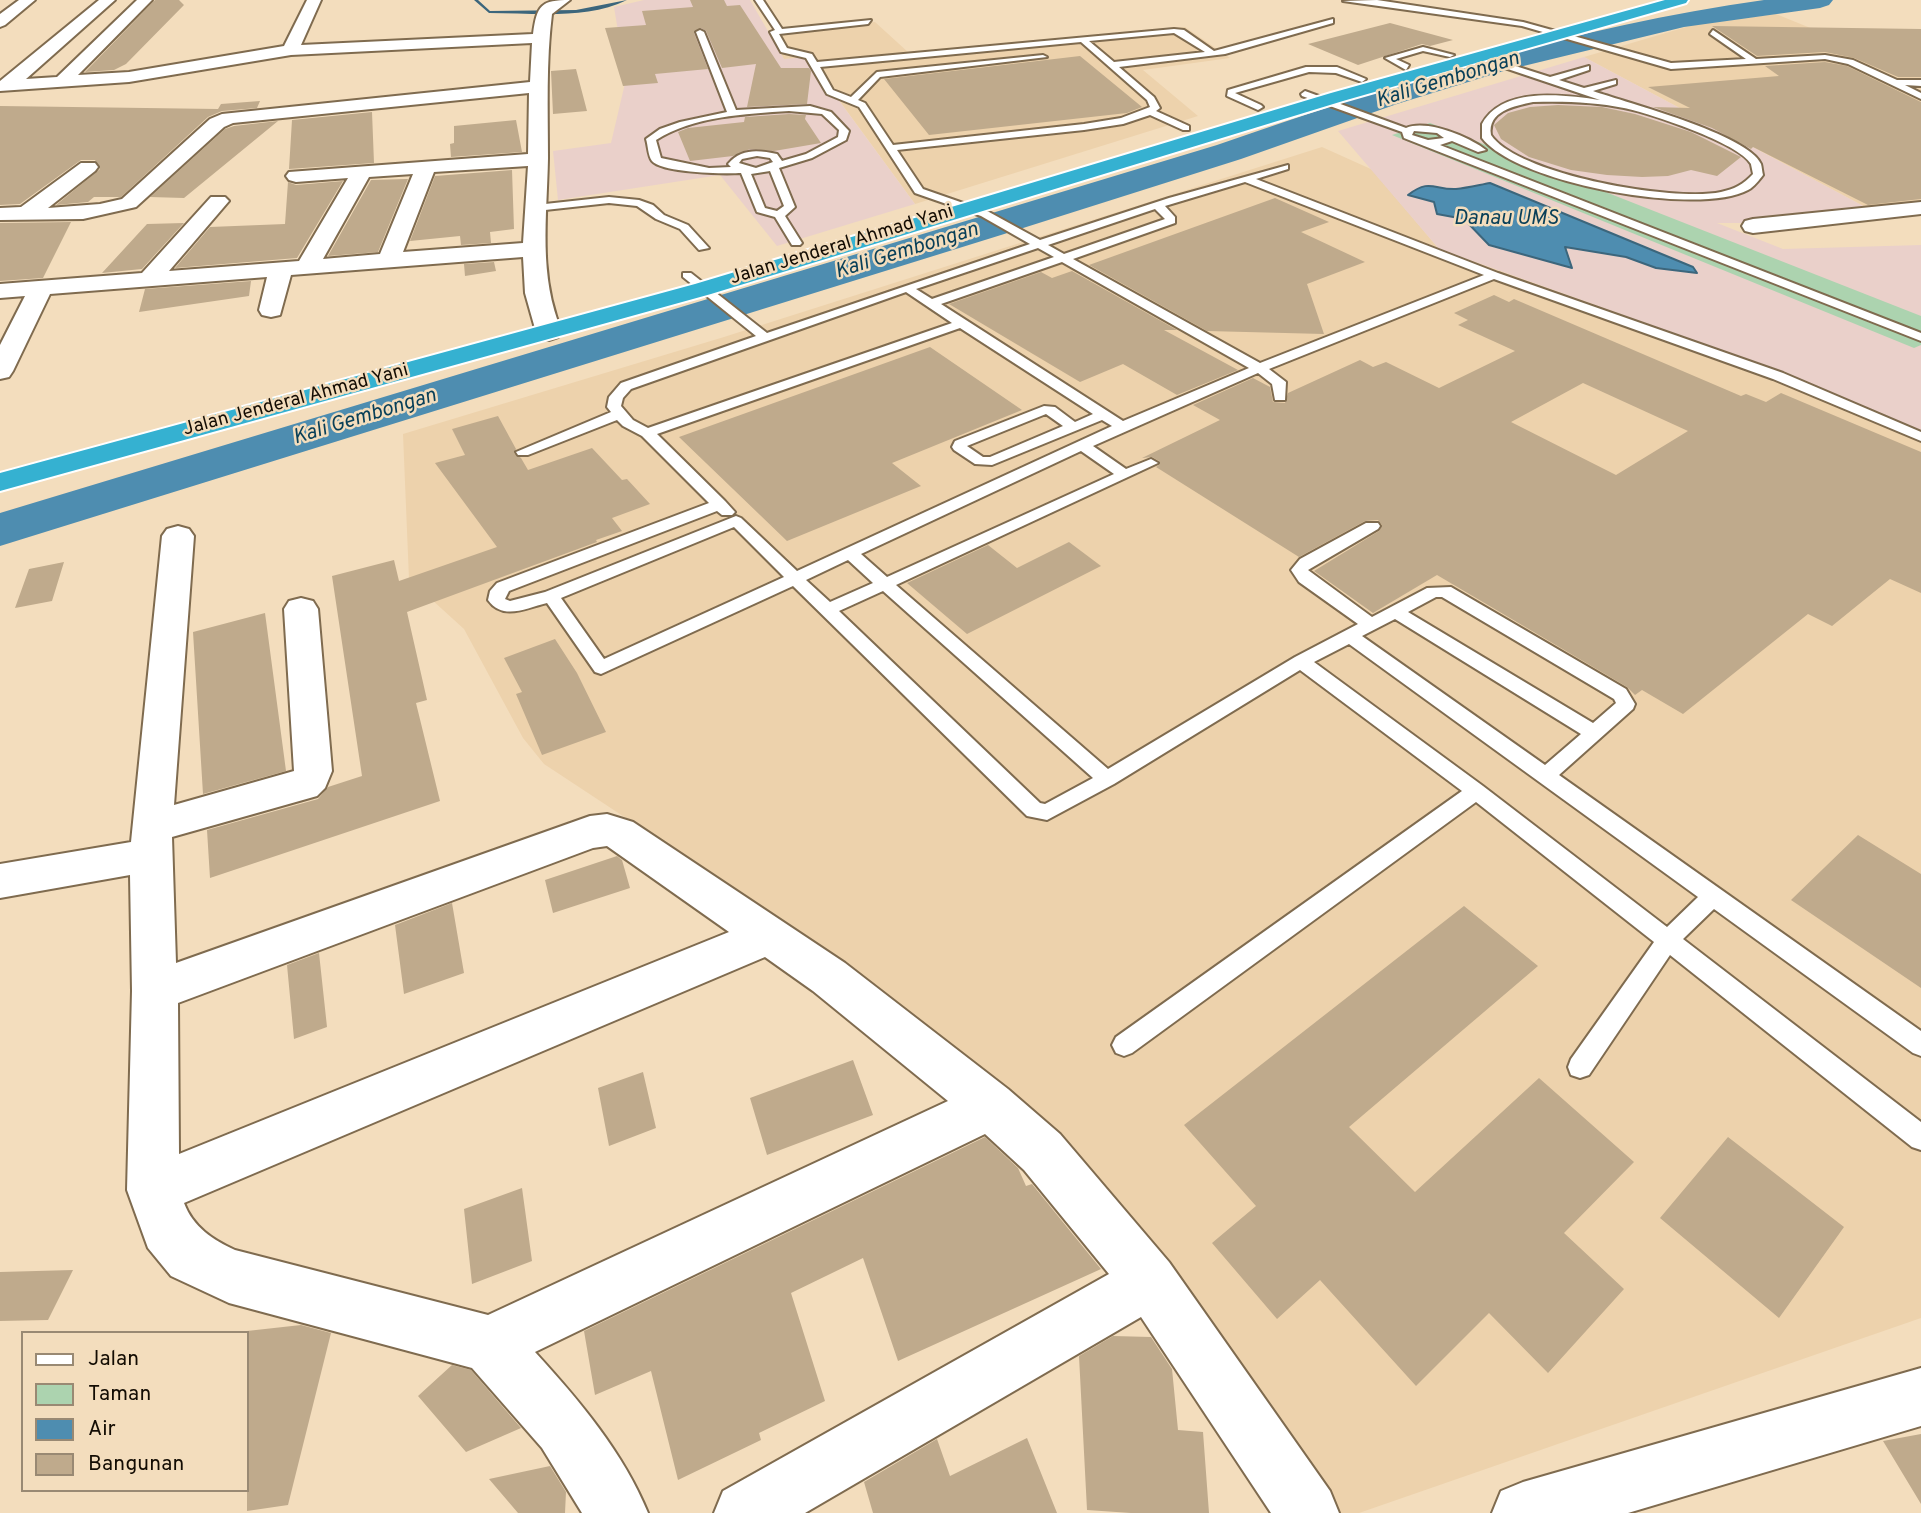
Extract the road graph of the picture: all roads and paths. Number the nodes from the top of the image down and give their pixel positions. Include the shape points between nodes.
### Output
1 (28, 0) edge
2 (108, 0) edge
3 (145, 0) edge
4 (314, 0) edge
5 (562, 0) edge
6 (759, 0) edge
7 (1645, 0) edge
8 (1681, 0) edge
9 (1343, 1) edge
10 (1330, 21) dead end
11 (0, 22) edge
12 (868, 22) dead end
13 (780, 31) junction
14 (700, 32) dead end
15 (1713, 32) dead end
16 (1561, 36) junction
17 (540, 38) junction
18 (1083, 40) junction
19 (320, 47) junction
20 (883, 48) dead end
21 (290, 50) junction
22 (1097, 52) junction
23 (817, 53) dead end
24 (1083, 53) dead end
25 (804, 54) junction
26 (1213, 54) junction
27 (1056, 56) dead end
28 (892, 57) junction
29 (1489, 59) junction
30 (1753, 61) junction
31 (815, 65) junction
32 (1114, 65) junction
33 (1586, 68) dead end
34 (316, 72) dead end
35 (1362, 79) junction
36 (1553, 79) junction
37 (1893, 80) junction
38 (62, 82) junction
39 (1613, 82) dead end
40 (1921, 83) edge
41 (537, 87) junction
42 (7, 89) edge
43 (1585, 91) junction
44 (1921, 96) edge
45 (1331, 99) junction
46 (853, 100) junction
47 (1628, 106) junction
48 (1258, 107) junction
49 (732, 112) junction
50 (1150, 113) junction
51 (1388, 120) junction
52 (1186, 128) junction
53 (1418, 128) junction
54 (1407, 131) junction
55 (1449, 136) junction
56 (1427, 142) junction
57 (889, 148) junction
58 (538, 159) junction
59 (1077, 159) junction
60 (1516, 161) junction
61 (426, 166) junction
62 (88, 167) dead end
63 (773, 167) junction
64 (1284, 167) dead end
65 (1098, 168) junction
66 (745, 170) junction
67 (362, 171) junction
68 (296, 176) dead end
69 (1246, 179) junction
70 (218, 201) dead end
71 (944, 201) junction
72 (1158, 206) junction
73 (536, 208) junction
74 (1628, 208) dead end
75 (1921, 208) edge
76 (978, 210) junction
77 (27, 213) junction
78 (0, 214) edge
79 (1641, 214) dead end
80 (779, 215) junction
81 (1753, 226) dead end
82 (1706, 239) dead end
83 (1034, 242) junction
84 (796, 243) junction
85 (1719, 244) dead end
86 (703, 248) dead end
87 (534, 249) junction
88 (389, 259) junction
89 (1065, 260) junction
90 (308, 265) junction
91 (281, 267) junction
92 (1494, 275) junction
93 (151, 277) junction
94 (695, 282) junction
95 (42, 287) junction
96 (907, 288) junction
97 (0, 291) edge
98 (930, 304) junction
99 (271, 310) dead end
100 (545, 324) junction
101 (960, 324) junction
102 (1921, 324) edge
103 (761, 334) junction
104 (1921, 337) edge
105 (1259, 368) junction
106 (0, 371) edge
107 (1280, 397) dead end
108 (619, 414) junction
109 (1103, 415) junction
110 (1073, 427) junction
111 (1122, 427) junction
112 (648, 433) junction
113 (1921, 437) edge
114 (1083, 446) junction
115 (523, 452) dead end
116 (0, 460) edge
117 (1151, 464) dead end
118 (1124, 474) junction
119 (0, 482) edge
120 (720, 504) junction
121 (736, 521) junction
122 (1372, 526) dead end
123 (178, 536) dead end
124 (851, 554) junction
125 (795, 579) junction
126 (884, 582) junction
127 (551, 596) junction
128 (301, 609) dead end
129 (827, 610) junction
130 (1395, 612) junction
131 (1370, 624) junction
132 (1350, 635) junction
133 (1301, 661) junction
134 (1594, 733) junction
135 (1544, 777) junction
136 (1107, 779) junction
137 (1476, 791) junction
138 (151, 841) junction
139 (0, 881) edge
140 (1714, 895) junction
141 (768, 936) junction
142 (1668, 940) junction
143 (155, 991) junction
144 (1124, 1045) dead end
145 (1921, 1045) edge
146 (1580, 1067) dead end
147 (991, 1105) junction
148 (1921, 1138) edge
149 (153, 1190) junction
150 (1150, 1281) junction
151 (489, 1344) junction
152 (1921, 1396) edge
153 (617, 1513) edge
154 (745, 1513) edge
155 (1308, 1513) edge
156 (1523, 1513) edge

1 - 11 street
2 - 42 street
3 - 38 street
4 - 21 street
5 - 17 street via 545,11
6 - 13 lane
7 - 16 highway, Jalan Jenderal Ahmad Yani
8 - 16 highway, Jalan Jenderal Ahmad Yani
9 - 16 lane
10 - 26 lane
12 - 13 lane
13 - 25 lane via 774,33 784,50
14 - 49 lane
15 - 30 lane
16 - 29 highway, Jalan Jenderal Ahmad Yani
16 - 30 lane via 1680,75 1765,67
16 - 35 highway, Jalan Jenderal Ahmad Yani via 1450,55
17 - 19 street via 401,36
17 - 41 street
18 - 22 lane
18 - 26 lane via 1179,31
18 - 28 lane
19 - 21 street
19 - 34 street
20 - 28 lane
21 - 38 street via 129,77
22 - 24 lane
22 - 32 lane
23 - 25 lane
25 - 31 lane
26 - 32 lane
27 - 46 lane via 877,75
28 - 31 lane
29 - 36 lane
29 - 45 highway, Jalan Jenderal Ahmad Yani
30 - 37 lane via 1833,58
31 - 46 lane via 831,92
32 - 50 lane via 1151,99 1155,108
33 - 36 lane
35 - 45 highway, Jalan Jenderal Ahmad Yani
35 - 48 lane via 1337,70 1309,69 1231,92
36 - 43 lane
37 - 40 lane
37 - 44 lane via 1894,85
38 - 42 street
39 - 43 lane
41 - 58 street
41 - 77 street via 311,102 222,120 129,203 101,210
43 - 47 lane
45 - 48 highway, Jalan Jenderal Ahmad Yani
45 - 51 lane
45 - 65 highway, Jalan Jenderal Ahmad Yani
46 - 57 lane via 862,105
47 - 60 lane via 1556,99 1497,111 1485,129 1488,140
47 - 60 lane via 1735,145 1756,164 1758,175 1742,189 1675,196 1602,187
48 - 52 highway, Jalan Jenderal Ahmad Yani
49 - 63 lane via 818,111 830,115 844,131 843,138 809,156
49 - 66 lane via 655,134 651,145 656,159 670,166
50 - 52 lane
50 - 57 lane via 1084,127
51 - 53 lane
51 - 54 lane
52 - 59 highway, Jalan Jenderal Ahmad Yani
53 - 54 lane
53 - 55 lane via 1440,130
54 - 56 lane via 1410,138
55 - 56 lane via 1444,142
55 - 60 lane
56 - 104 lane
57 - 71 lane via 914,188
58 - 61 street
58 - 73 street
59 - 65 highway
59 - 71 highway, Jalan Jenderal Ahmad Yani
60 - 74 lane
61 - 67 street
61 - 88 street
62 - 77 street
63 - 66 lane
63 - 66 lane via 778,163 774,156 757,153 734,160 737,168
63 - 80 lane via 790,207
64 - 69 lane
65 - 76 highway, Jalan Jenderal Ahmad Yani
66 - 80 lane via 761,211
67 - 68 street
67 - 90 street
69 - 72 lane
69 - 92 lane
70 - 93 street
71 - 76 lane
71 - 84 highway, Jalan Jenderal Ahmad Yani
72 - 83 lane
72 - 89 lane via 1171,222
73 - 86 lane via 609,200 639,203 684,227
73 - 87 street
75 - 81 street
76 - 83 lane
76 - 94 highway, Jalan Jenderal Ahmad Yani
77 - 78 street
79 - 82 lane
80 - 84 lane
83 - 89 lane
83 - 96 lane
84 - 94 highway, Jalan Jenderal Ahmad Yani
85 - 102 lane
87 - 88 street
87 - 100 street
88 - 90 street
89 - 98 lane
89 - 105 lane
90 - 91 street
91 - 93 street
91 - 99 street
92 - 105 lane
92 - 113 lane via 1778,376
93 - 95 street
94 - 100 highway, Jalan Jenderal Ahmad Yani
94 - 103 lane
95 - 97 street
95 - 106 street
96 - 98 lane
96 - 103 lane
98 - 101 lane
100 - 116 highway, Jalan Jenderal Ahmad Yani
100 - 119 highway, Jalan Jenderal Ahmad Yani
101 - 109 lane
101 - 112 lane
103 - 108 lane via 626,386 616,397 614,407
105 - 107 lane via 1279,382
105 - 111 lane
108 - 112 lane
108 - 115 lane
109 - 110 lane
109 - 111 lane
110 - 110 lane via 992,461 980,461 959,447 1044,410
111 - 114 lane
112 - 120 lane
114 - 118 lane
114 - 124 lane
117 - 118 lane
118 - 126 lane
120 - 121 lane
120 - 127 lane via 503,587 496,596 498,603 510,607
121 - 125 lane
121 - 127 lane
122 - 131 lane via 1299,570
123 - 138 street
124 - 125 lane
124 - 126 lane
125 - 127 lane via 601,668
125 - 129 lane
126 - 129 lane
126 - 136 lane
128 - 138 street via 311,778 303,785
129 - 136 lane via 1034,810 1047,812
130 - 131 lane
130 - 134 lane
130 - 134 lane via 1433,592 1445,591 1620,694 1626,704
131 - 132 lane
132 - 133 lane
132 - 135 lane
133 - 136 lane
133 - 137 lane
134 - 135 lane
135 - 140 lane
137 - 142 lane
137 - 144 lane
138 - 139 street
138 - 143 street
140 - 142 lane
140 - 145 lane
141 - 143 street via 619,833 607,830 590,832
141 - 147 street via 829,977
141 - 149 street
142 - 146 lane
142 - 148 lane
143 - 149 street
147 - 150 street via 1042,1152
147 - 151 street
149 - 151 street via 167,1229 190,1257 229,1276
150 - 154 street
150 - 155 street
151 - 153 street via 563,1427
152 - 156 street

